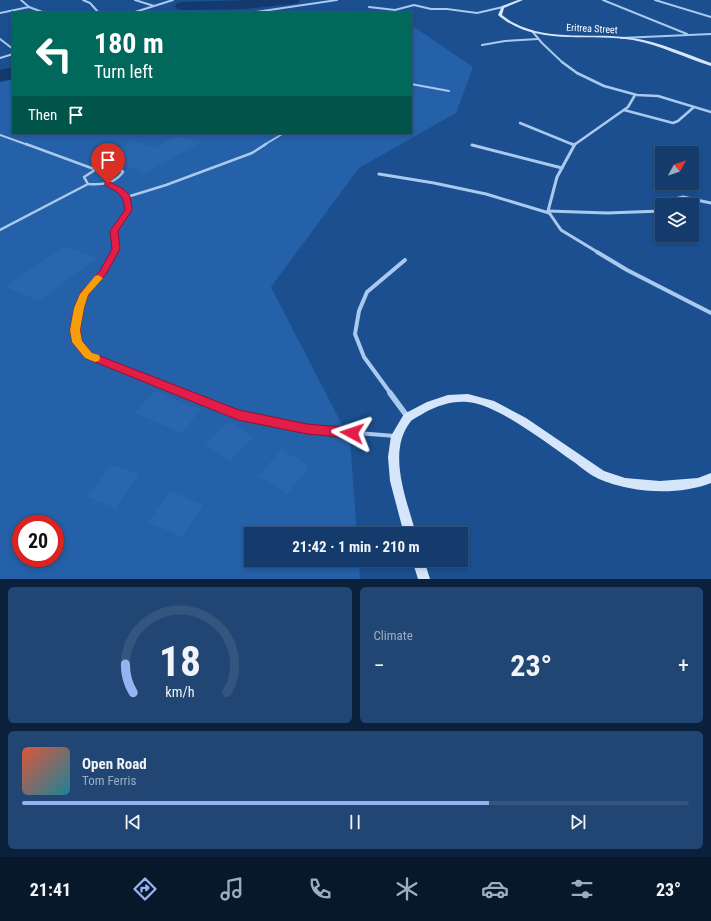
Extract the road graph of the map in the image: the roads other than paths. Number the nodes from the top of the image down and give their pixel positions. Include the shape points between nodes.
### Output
1 (21, 0) edge
2 (83, 0) edge
3 (135, 0) edge
4 (173, 0) edge
5 (337, 0) edge
6 (521, 0) edge
7 (603, 0) edge
8 (655, 0) edge
9 (154, 6) junction
10 (29, 7) junction
11 (369, 7) dead end
12 (503, 7) junction
13 (42, 12) edge
14 (98, 12) edge
15 (135, 12) edge
16 (256, 12) edge
17 (0, 13) edge
18 (711, 17) edge
19 (532, 31) junction
20 (687, 34) junction
21 (711, 34) edge
22 (538, 38) junction
23 (621, 38) junction
24 (0, 39) edge
25 (482, 45) dead end
26 (12, 48) edge
27 (12, 54) edge
28 (0, 58) edge
29 (711, 65) edge
30 (412, 84) edge
31 (448, 91) dead end
32 (635, 94) junction
33 (694, 107) junction
34 (624, 110) junction
35 (711, 112) edge
36 (520, 123) dead end
37 (282, 134) edge
38 (0, 135) edge
39 (472, 145) dead end
40 (574, 145) junction
41 (562, 168) junction
42 (94, 169) junction
43 (379, 174) dead end
44 (88, 184) junction
45 (108, 184) junction
46 (127, 197) junction
47 (699, 200) edge
48 (711, 203) edge
49 (655, 211) edge
50 (549, 212) junction
51 (0, 230) edge
52 (405, 260) dead end
53 (711, 313) edge
54 (408, 417) junction
55 (396, 436) junction
56 (711, 478) edge
57 (408, 527) edge
58 (420, 567) edge
59 (424, 579) edge

1 - 10 street
2 - 14 street
3 - 9 street
4 - 9 street
5 - 16 street
6 - 12 main road
7 - 20 street
8 - 18 street
9 - 15 street
10 - 13 street
10 - 17 street
11 - 12 street via 394,10 414,6 431,10 447,9 477,13
12 - 19 main road, Eritrea Street via 500,15 504,19
19 - 22 street
19 - 23 main road, Eritrea Street via 570,36
20 - 21 street
20 - 23 street
22 - 25 street
22 - 32 street via 568,68 592,82
23 - 29 main road, Eritrea Street via 660,46
24 - 26 street
27 - 28 street
30 - 31 lane
32 - 33 street via 660,97
32 - 34 street
33 - 34 street via 673,123
33 - 35 street
34 - 40 street
36 - 40 street
37 - 46 lane via 252,153 166,186
38 - 42 lane
39 - 41 street
40 - 41 street
41 - 50 street via 557,177
42 - 44 lane via 84,176
42 - 45 lane via 118,167 123,172 119,178
43 - 50 street via 434,183
44 - 45 lane
44 - 51 lane
45 - 46 lane
46 - 55 lane via 128,210 114,231 116,249 103,272 84,294 79,308 75,330 77,342 88,356 238,415 307,429
47 - 48 street
49 - 50 street
50 - 53 street via 561,230 627,270
52 - 54 street via 367,292 359,311 355,334 364,356
54 - 55 main road
54 - 56 main road via 448,399 468,398 491,404 522,421 601,475 625,483 660,486 698,483
55 - 57 main road via 393,457 396,481
58 - 59 main road

